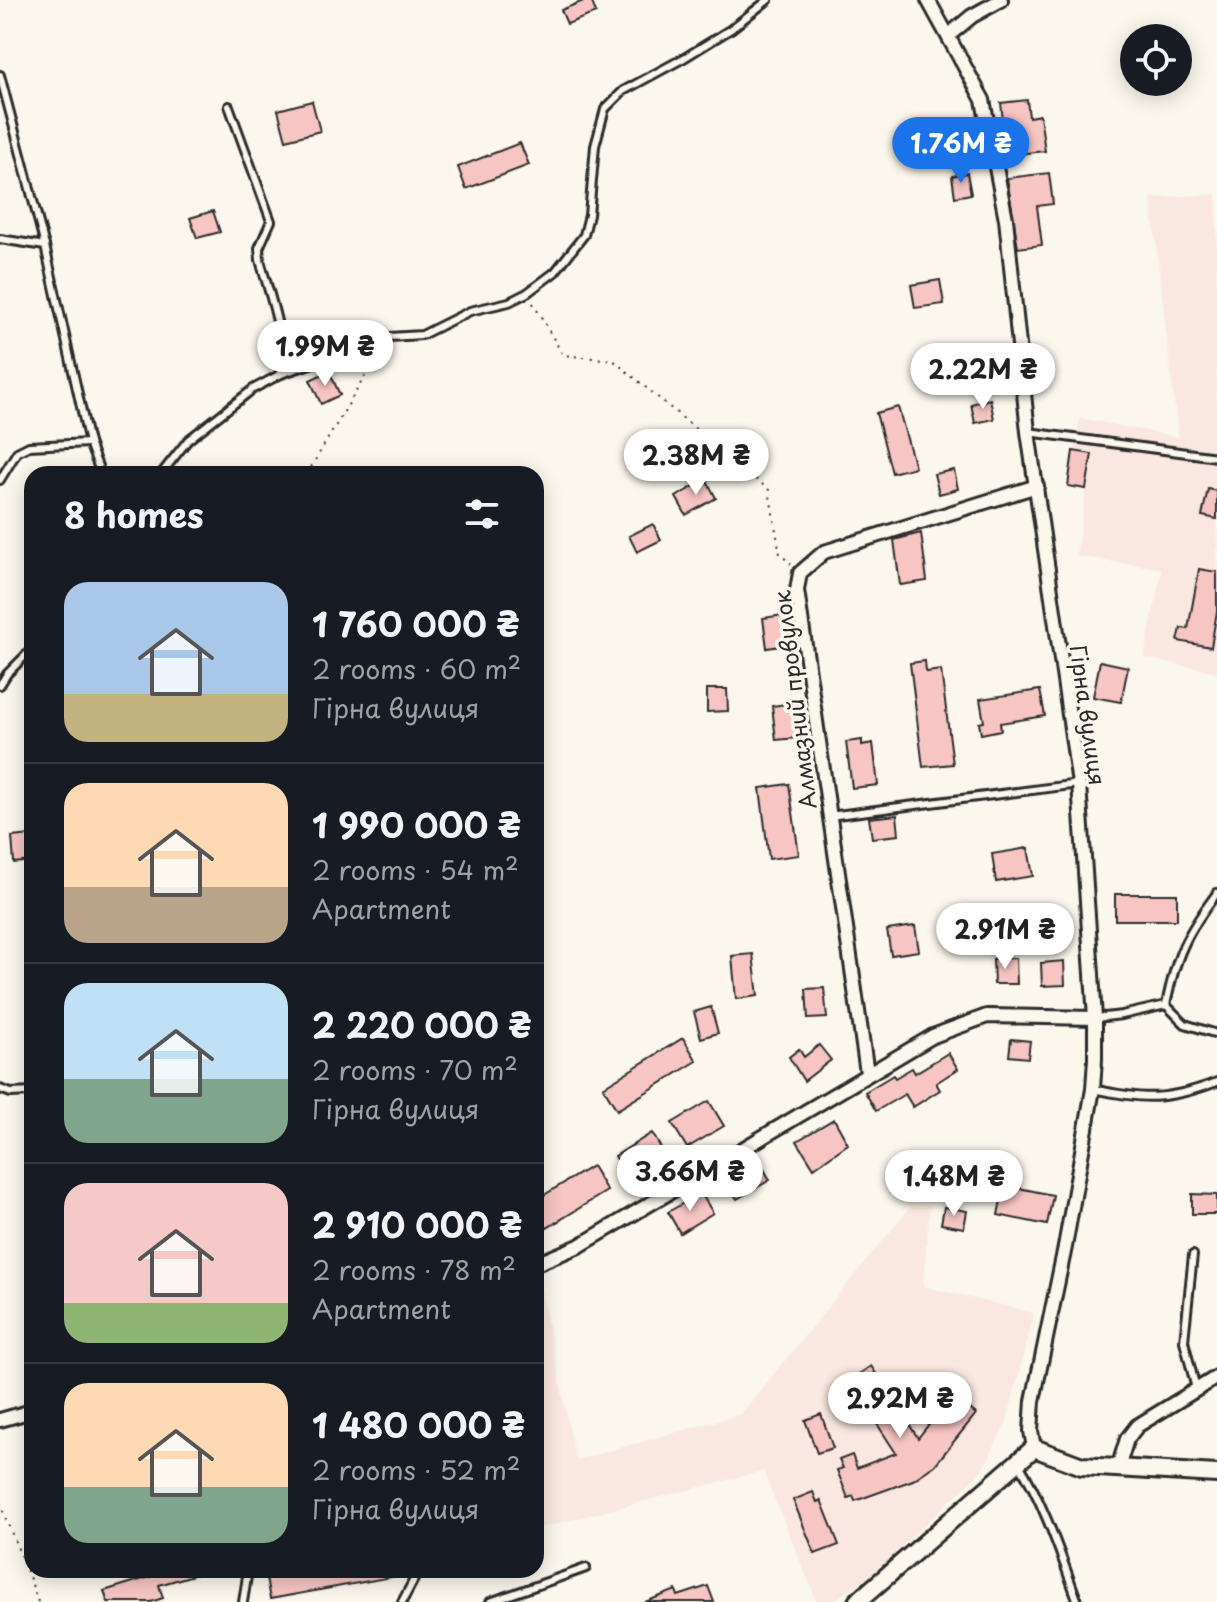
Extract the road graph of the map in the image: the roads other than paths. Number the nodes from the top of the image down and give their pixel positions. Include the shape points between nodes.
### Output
1 (768, 0) edge
2 (928, 0) edge
3 (1001, 0) edge
4 (949, 35) junction
5 (0, 75) edge
6 (229, 106) dead end
7 (0, 239) edge
8 (45, 246) junction
9 (281, 374) junction
10 (1028, 432) junction
11 (89, 443) junction
12 (1217, 457) edge
13 (98, 466) edge
14 (167, 466) edge
15 (0, 480) edge
16 (1037, 486) junction
17 (24, 657) edge
18 (0, 685) edge
19 (1079, 784) junction
20 (828, 816) junction
21 (1217, 893) edge
22 (1166, 1005) junction
23 (1095, 1018) junction
24 (1217, 1034) edge
25 (867, 1073) junction
26 (1217, 1082) edge
27 (0, 1089) edge
28 (1093, 1089) junction
29 (24, 1092) edge
30 (1193, 1255) dead end
31 (544, 1261) edge
32 (1217, 1377) edge
33 (1196, 1391) junction
34 (24, 1413) edge
35 (0, 1420) edge
36 (1034, 1448) junction
37 (1017, 1461) junction
38 (1118, 1468) junction
39 (1217, 1474) edge
40 (586, 1568) dead end
41 (247, 1578) edge
42 (415, 1578) edge
43 (243, 1602) edge
44 (402, 1602) edge
45 (490, 1602) edge
46 (857, 1602) edge
47 (1078, 1602) edge

1 - 9 lane via 731,29 623,91 605,109 584,235 555,272 509,302 470,311 422,335 389,337
2 - 4 street, Гірна вулиця
3 - 4 street
4 - 10 street, Гірна вулиця via 983,100 1006,219
5 - 8 lane
6 - 9 lane via 271,221 259,248 281,336
7 - 8 lane
8 - 11 lane
9 - 14 lane via 188,440
10 - 12 lane
10 - 16 street, Гірна вулиця
11 - 13 lane
11 - 15 lane via 29,446 17,452
16 - 19 street, Гірна вулиця
16 - 20 street, Алмазний провулок via 824,552 800,573 797,590
17 - 18 lane
19 - 20 lane
19 - 23 street, Гірна вулиця
20 - 25 street, Алмазний провулок
21 - 22 lane via 1178,952
22 - 23 lane
22 - 24 lane via 1185,1024
23 - 25 street via 987,1016 933,1036
23 - 28 street, Гірна вулиця
25 - 31 street via 579,1246
26 - 28 lane via 1170,1098
27 - 29 lane
28 - 36 street, Гірна вулиця via 1033,1401
30 - 33 lane via 1184,1341
32 - 33 street
33 - 38 street via 1137,1426
34 - 35 street
36 - 37 street
36 - 38 street via 1082,1466
37 - 46 street
37 - 47 lane
38 - 39 street
40 - 45 lane
41 - 43 lane
42 - 44 lane

